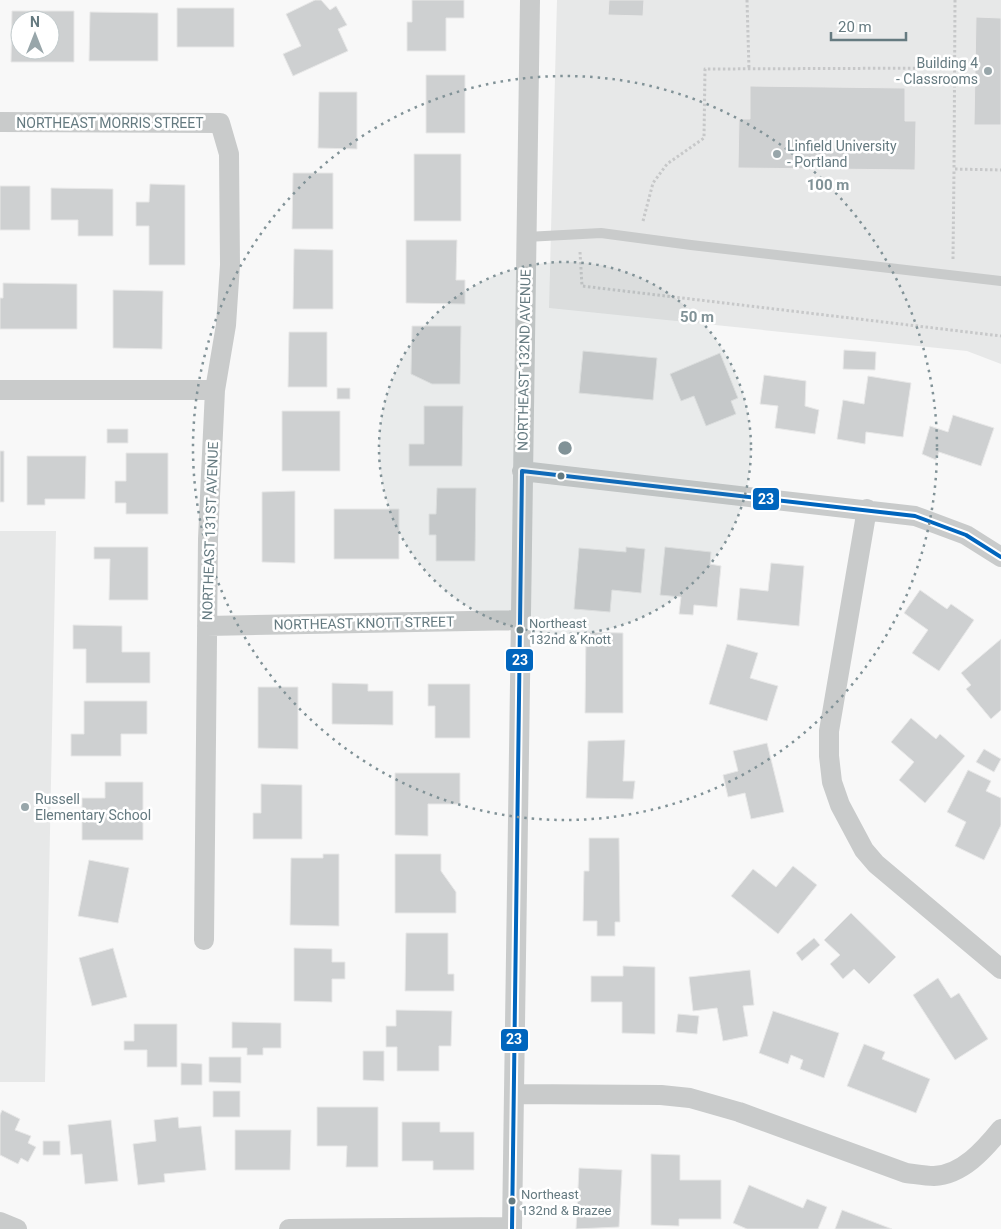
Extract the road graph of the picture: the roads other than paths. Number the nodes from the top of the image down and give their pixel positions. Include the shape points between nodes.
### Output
1 (530, 0) edge
2 (0, 122) edge
3 (220, 124) joint
4 (526, 237) junction
5 (1001, 280) edge
6 (0, 390) edge
7 (215, 390) junction
8 (522, 471) junction
9 (867, 509) junction
10 (1001, 557) edge
11 (521, 620) junction
12 (207, 626) junction
13 (204, 940) dead end
14 (1001, 969) edge
15 (514, 1094) junction
16 (1001, 1129) edge
17 (0, 1222) edge
18 (512, 1228) edge
19 (17, 1229) edge
20 (289, 1229) edge

1 - 4 street, NORTHEAST 132ND AVENUE
2 - 3 street, NORTHEAST MORRIS STREET
3 - 7 street, NORTHEAST 131ST AVENUE via 229,154 230,265 226,325
4 - 5 lane via 601,233
4 - 8 street, NORTHEAST 132ND AVENUE
6 - 7 street
7 - 12 street, NORTHEAST 131ST AVENUE
8 - 9 street
8 - 11 street, NORTHEAST 132ND AVENUE
9 - 10 street via 915,516 966,536
9 - 14 street via 829,731 832,782 840,805 864,850 876,864
11 - 12 street, NORTHEAST KNOTT STREET
11 - 15 street, NORTHEAST 132ND AVENUE
12 - 13 street, NORTHEAST 131ST AVENUE
15 - 16 street via 690,1098 739,1112 906,1173 935,1176 956,1170 984,1150
15 - 18 street, NORTHEAST 132ND AVENUE
17 - 19 street
18 - 20 street

